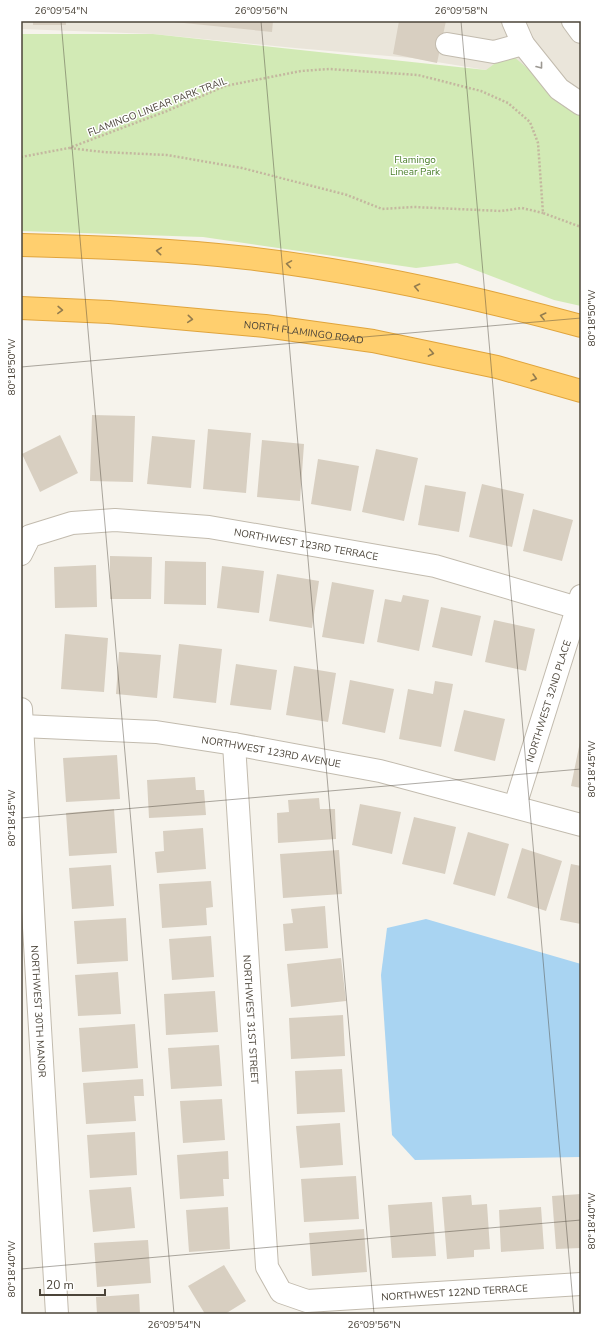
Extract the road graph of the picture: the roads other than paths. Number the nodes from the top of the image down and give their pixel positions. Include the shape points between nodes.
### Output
1 (513, 21) edge
2 (573, 21) edge
3 (581, 32) edge
4 (446, 44) dead end
5 (523, 44) junction
6 (581, 104) edge
7 (21, 245) edge
8 (21, 308) edge
9 (581, 326) edge
10 (581, 391) edge
11 (25, 545) edge
12 (580, 604) edge
13 (22, 718) edge
14 (234, 744) junction
15 (515, 806) junction
16 (581, 824) edge
17 (581, 1284) edge
18 (281, 1292) joint
19 (57, 1314) edge

1 - 5 street
2 - 3 street
4 - 5 street via 494,52
5 -> 6 street via 558,89
9 -> 7 highway via 372,277 255,259 116,247
8 -> 10 highway, NORTH FLAMINGO ROAD via 109,312 250,325 373,342 497,367
11 - 12 street, NORTHWEST 123RD TERRACE via 72,523 115,520 209,527 435,566
12 - 15 street, NORTHWEST 32ND PLACE
13 - 14 street, NORTHWEST 123RD AVENUE via 156,732
13 - 19 street, NORTHWEST 30TH MANOR
14 - 15 street, NORTHWEST 123RD AVENUE via 380,771
14 - 18 street, NORTHWEST 31ST STREET via 267,1267
15 - 16 street, NORTHWEST 123RD AVENUE
17 - 18 street, NORTHWEST 122ND TERRACE via 307,1301

